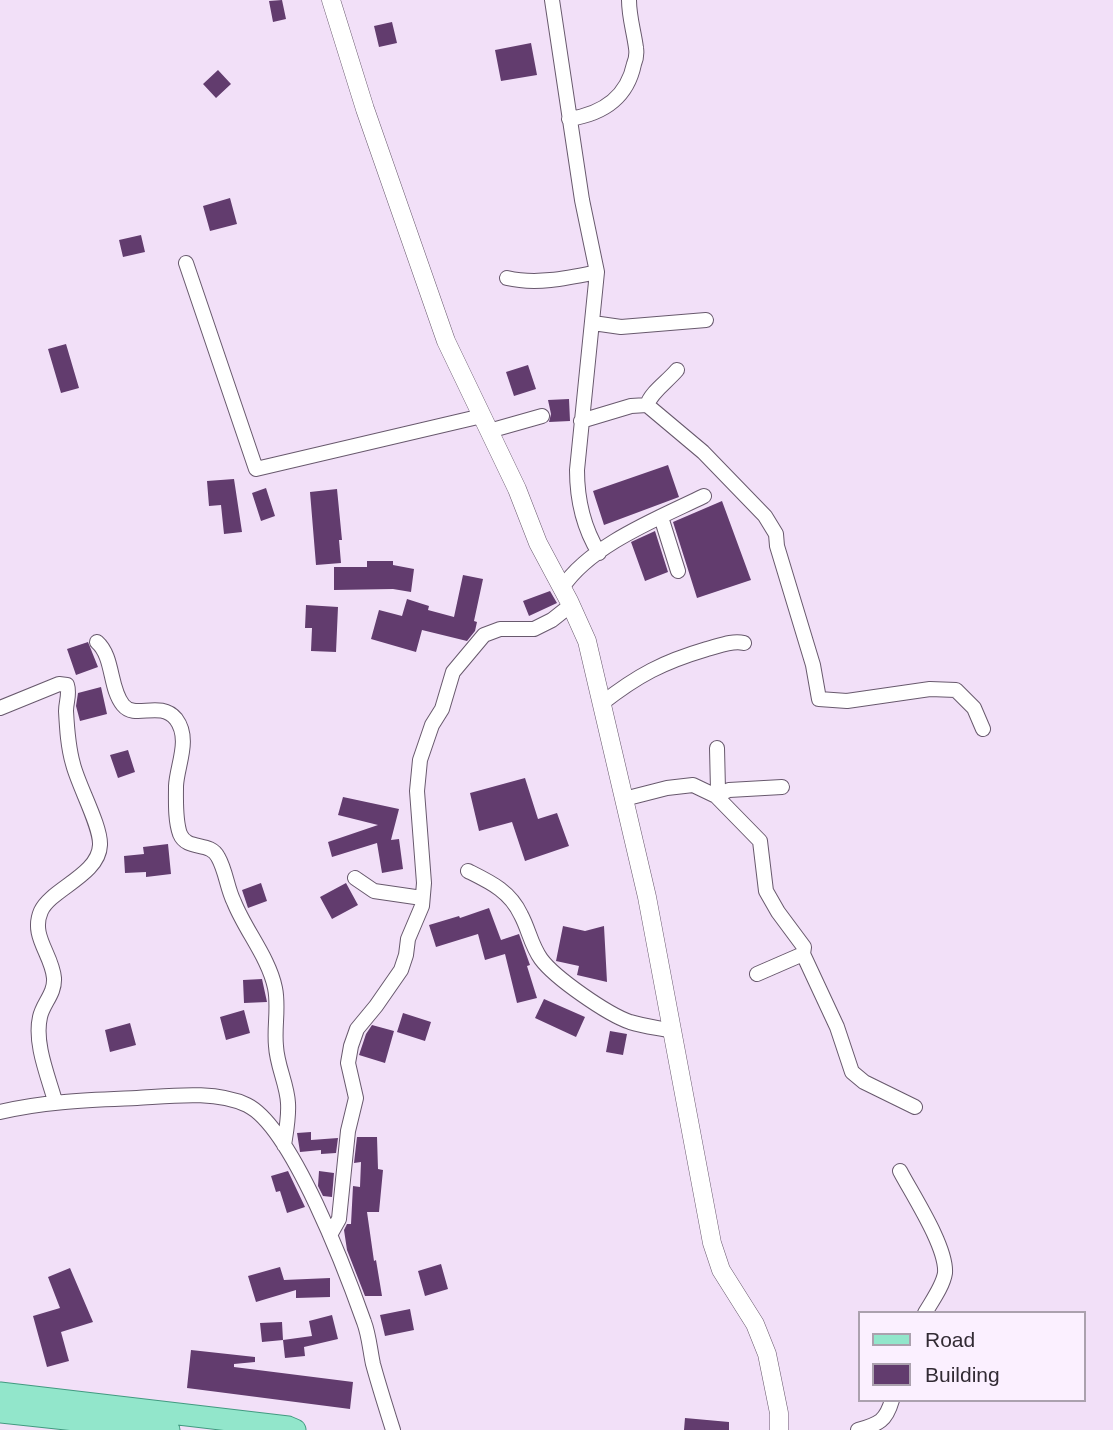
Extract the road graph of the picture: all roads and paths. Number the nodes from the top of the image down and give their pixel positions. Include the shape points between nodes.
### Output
1 (331, 0) edge
2 (552, 0) edge
3 (629, 0) edge
4 (569, 119) junction
5 (186, 263) dead end
6 (597, 272) junction
7 (507, 278) dead end
8 (706, 320) dead end
9 (593, 323) junction
10 (677, 370) dead end
11 (647, 405) junction
12 (542, 416) dead end
13 (581, 421) junction
14 (485, 423) junction
15 (704, 496) dead end
16 (661, 517) junction
17 (599, 552) junction
18 (678, 571) dead end
19 (562, 588) junction
20 (571, 605) junction
21 (97, 642) dead end
22 (744, 643) dead end
23 (601, 704) junction
24 (0, 708) edge
25 (983, 729) dead end
26 (717, 748) dead end
27 (782, 787) dead end
28 (715, 795) junction
29 (624, 799) junction
30 (468, 871) dead end
31 (355, 878) dead end
32 (422, 898) junction
33 (803, 954) junction
34 (757, 974) dead end
35 (672, 1031) junction
36 (55, 1101) junction
37 (915, 1107) dead end
38 (0, 1112) edge
39 (284, 1145) junction
40 (900, 1171) dead end
41 (330, 1235) junction
42 (926, 1311) edge
43 (0, 1393) edge
44 (892, 1402) edge
45 (0, 1412) edge
46 (169, 1430) edge
47 (295, 1430) edge
48 (393, 1430) edge
49 (779, 1430) edge
50 (858, 1430) edge

1 - 14 street via 446,341
2 - 4 street
3 - 4 street via 637,51 632,78 611,104
4 - 6 street
5 - 14 street via 256,470
6 - 7 street via 544,281
6 - 9 street
8 - 9 street via 621,327
9 - 13 street
10 - 11 street via 664,387 650,395
11 - 13 street
11 - 25 street via 713,461 776,534 819,699 847,701 930,689 956,690 974,708
12 - 14 street
13 - 17 street via 577,492 589,536
14 - 19 street
15 - 16 street
16 - 17 street
16 - 18 street
17 - 19 street
19 - 20 street
20 - 23 street via 587,641
20 - 32 street via 534,629 500,629 484,635 453,672 420,760
21 - 39 street via 121,703 127,709 165,711 181,729 176,816 182,837 218,855 235,905 275,987 275,1045 288,1103
22 - 23 street via 691,652 665,662
23 - 29 street
24 - 36 street via 59,684 67,685 73,765 101,844 89,868 42,909 39,919 40,940 54,977 38,1029
26 - 28 street
27 - 28 street
28 - 29 street via 693,785
28 - 33 street via 760,841 766,891 804,947
29 - 35 street
30 - 35 street via 506,892 552,971 629,1021
31 - 32 street via 374,891
32 - 41 street via 401,970 357,1029 351,1046 348,1063 356,1098 339,1219
33 - 34 street
33 - 37 street via 852,1072
35 - 49 street via 712,1242 721,1270 755,1324 767,1354
36 - 38 street
36 - 39 street via 220,1097 249,1106 271,1125
39 - 41 street
40 - 42 street via 939,1244 944,1263 945,1275
41 - 48 street via 366,1325
43 - 47 main road
44 - 50 street via 888,1416
45 - 46 main road

